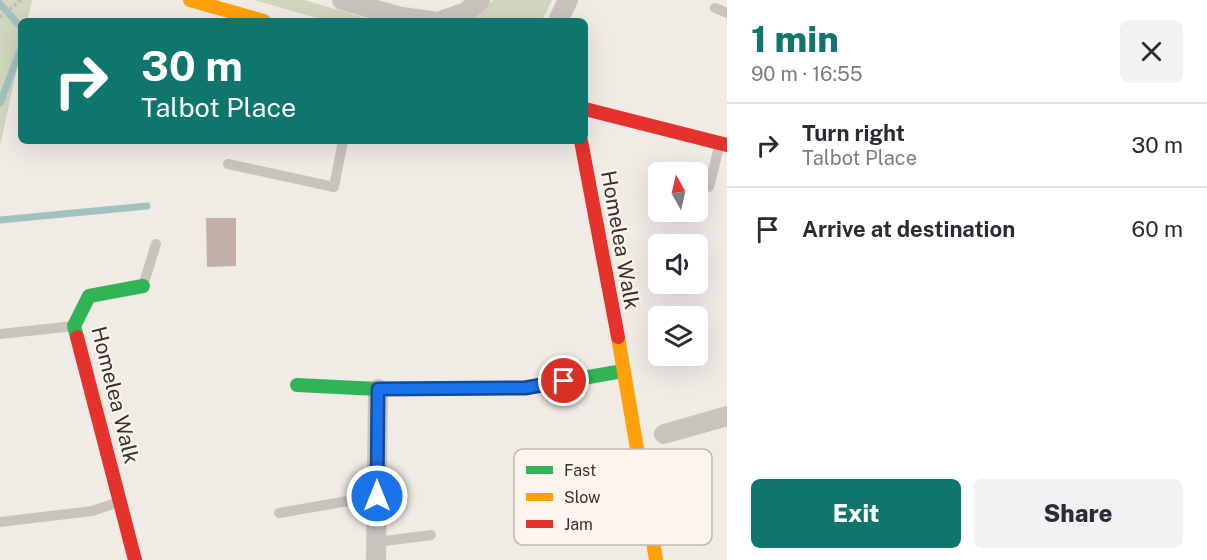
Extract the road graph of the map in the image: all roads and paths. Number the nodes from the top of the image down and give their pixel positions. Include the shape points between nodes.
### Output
1 (190, 0) edge
2 (342, 0) edge
3 (480, 0) edge
4 (568, 0) edge
5 (20, 2) edge
6 (715, 8) dead end
7 (727, 13) edge
8 (0, 17) edge
9 (253, 18) edge
10 (409, 18) edge
11 (449, 18) edge
12 (559, 18) edge
13 (588, 110) edge
14 (725, 138) edge
15 (342, 144) edge
16 (582, 144) edge
17 (228, 164) dead end
18 (709, 187) dead end
19 (156, 244) dead end
20 (143, 286) joint
21 (74, 326) junction
22 (0, 334) edge
23 (623, 371) junction
24 (297, 385) dead end
25 (378, 389) junction
26 (727, 416) edge
27 (664, 434) dead end
28 (637, 449) edge
29 (377, 496) junction
30 (120, 502) junction
31 (279, 513) dead end
32 (0, 522) edge
33 (431, 535) dead end
34 (653, 545) edge
35 (377, 551) edge
36 (135, 560) edge
37 (656, 560) edge

1 - 9 street
2 - 10 street
3 - 11 street via 466,12
4 - 12 street
5 - 8 path
6 - 7 lane
13 - 14 street
14 - 18 lane
15 - 17 lane via 334,187
16 - 23 street, Homelea Walk
19 - 20 lane
20 - 21 street, Homelea Walk via 89,296
21 - 22 lane
21 - 30 street, Homelea Walk
23 - 25 street via 525,388
23 - 28 street, Homelea Walk
24 - 25 street
25 - 29 street
26 - 27 street
29 - 31 lane
29 - 35 street
30 - 32 lane via 92,511
30 - 36 street, Homelea Walk
33 - 35 lane
34 - 37 street, Homelea Walk

